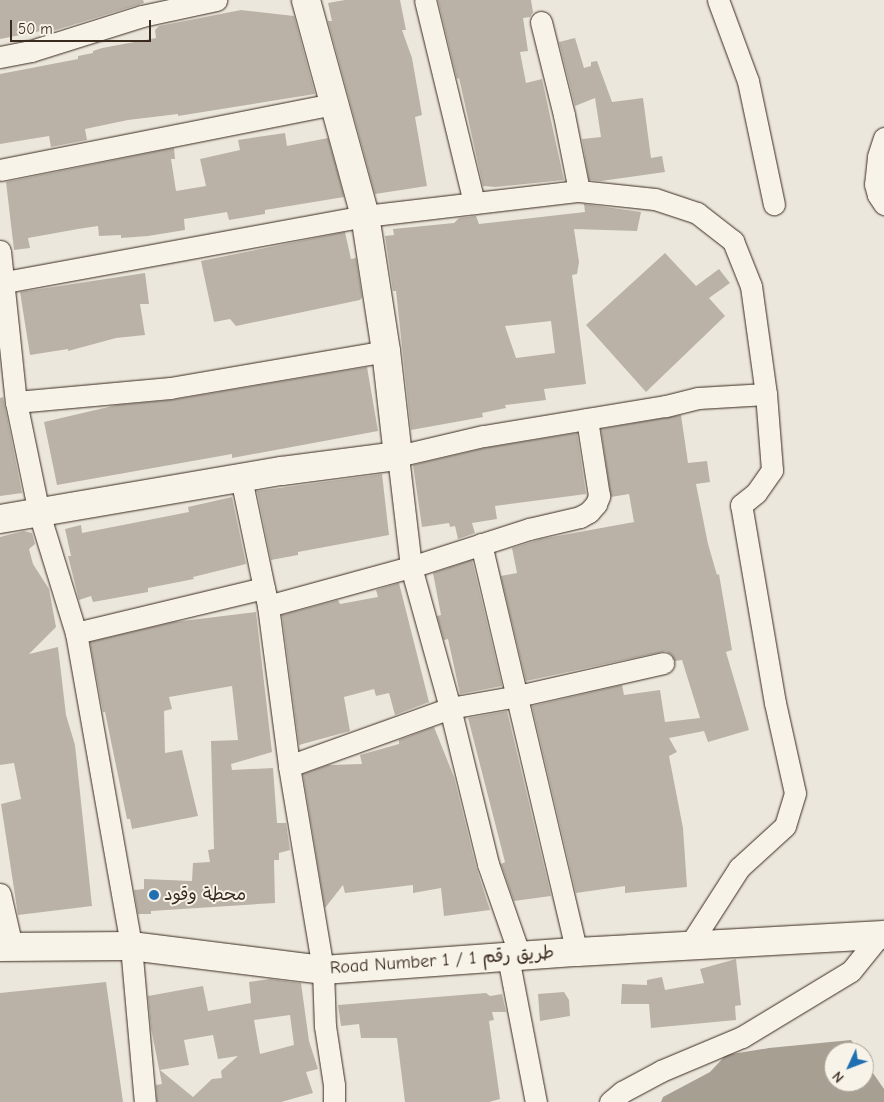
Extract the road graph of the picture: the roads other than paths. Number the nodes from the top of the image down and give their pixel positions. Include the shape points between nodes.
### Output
1 (216, 0) edge
2 (306, 0) edge
3 (425, 0) edge
4 (718, 0) edge
5 (541, 22) dead end
6 (0, 57) edge
7 (334, 104) junction
8 (884, 138) edge
9 (0, 170) edge
10 (579, 191) junction
11 (474, 203) junction
12 (774, 204) dead end
13 (884, 204) edge
14 (365, 216) junction
15 (0, 251) edge
16 (2, 283) edge
17 (386, 351) junction
18 (766, 394) junction
19 (16, 402) junction
20 (587, 419) junction
21 (398, 456) junction
22 (241, 478) junction
23 (39, 513) junction
24 (0, 519) edge
25 (481, 544) junction
26 (411, 567) junction
27 (266, 597) junction
28 (76, 633) junction
29 (663, 663) dead end
30 (518, 696) junction
31 (450, 708) junction
32 (290, 766) junction
33 (0, 894) edge
34 (882, 935) edge
35 (131, 946) junction
36 (689, 946) junction
37 (6, 947) edge
38 (577, 952) junction
39 (514, 956) junction
40 (323, 970) junction
41 (145, 1102) edge
42 (334, 1102) edge
43 (536, 1102) edge
44 (610, 1102) edge

1 - 6 street via 142,16 31,51
2 - 7 main road
3 - 11 street
4 - 12 street via 748,81
5 - 10 street
7 - 9 street
7 - 14 main road
8 - 13 street via 875,184
10 - 11 street
10 - 18 street via 655,199 689,210 733,241 752,286
11 - 14 street
14 - 16 street
14 - 17 main road
15 - 16 street
16 - 19 street
17 - 19 street via 170,388
17 - 21 main road
18 - 20 street via 698,398
18 - 36 street via 772,470 756,493 741,505 775,703 796,793 785,826 739,868
19 - 23 street
20 - 21 street via 483,436
20 - 25 street via 598,481 596,504 589,512 569,521
21 - 22 main road
21 - 26 street
22 - 23 main road
22 - 27 street
23 - 24 main road
23 - 28 street
25 - 26 street
25 - 30 street
26 - 27 street
26 - 31 street
27 - 28 street
27 - 32 street
28 - 35 street
29 - 30 street
30 - 31 street
30 - 38 street
31 - 32 street
31 - 39 street
32 - 40 street
33 - 37 street
34 - 36 main road, Road Number 1 / طريق رقم 1
34 - 44 street via 851,971 742,1037 662,1071
35 - 37 main road, Road Number 1 / طريق رقم 1
35 - 40 main road, Road Number 1 / طريق رقم 1
35 - 41 street
36 - 38 main road, Road Number 1 / طريق رقم 1
38 - 39 main road, Road Number 1 / طريق رقم 1
39 - 40 main road, Road Number 1 / طريق رقم 1
39 - 43 street
40 - 42 street via 325,1026

